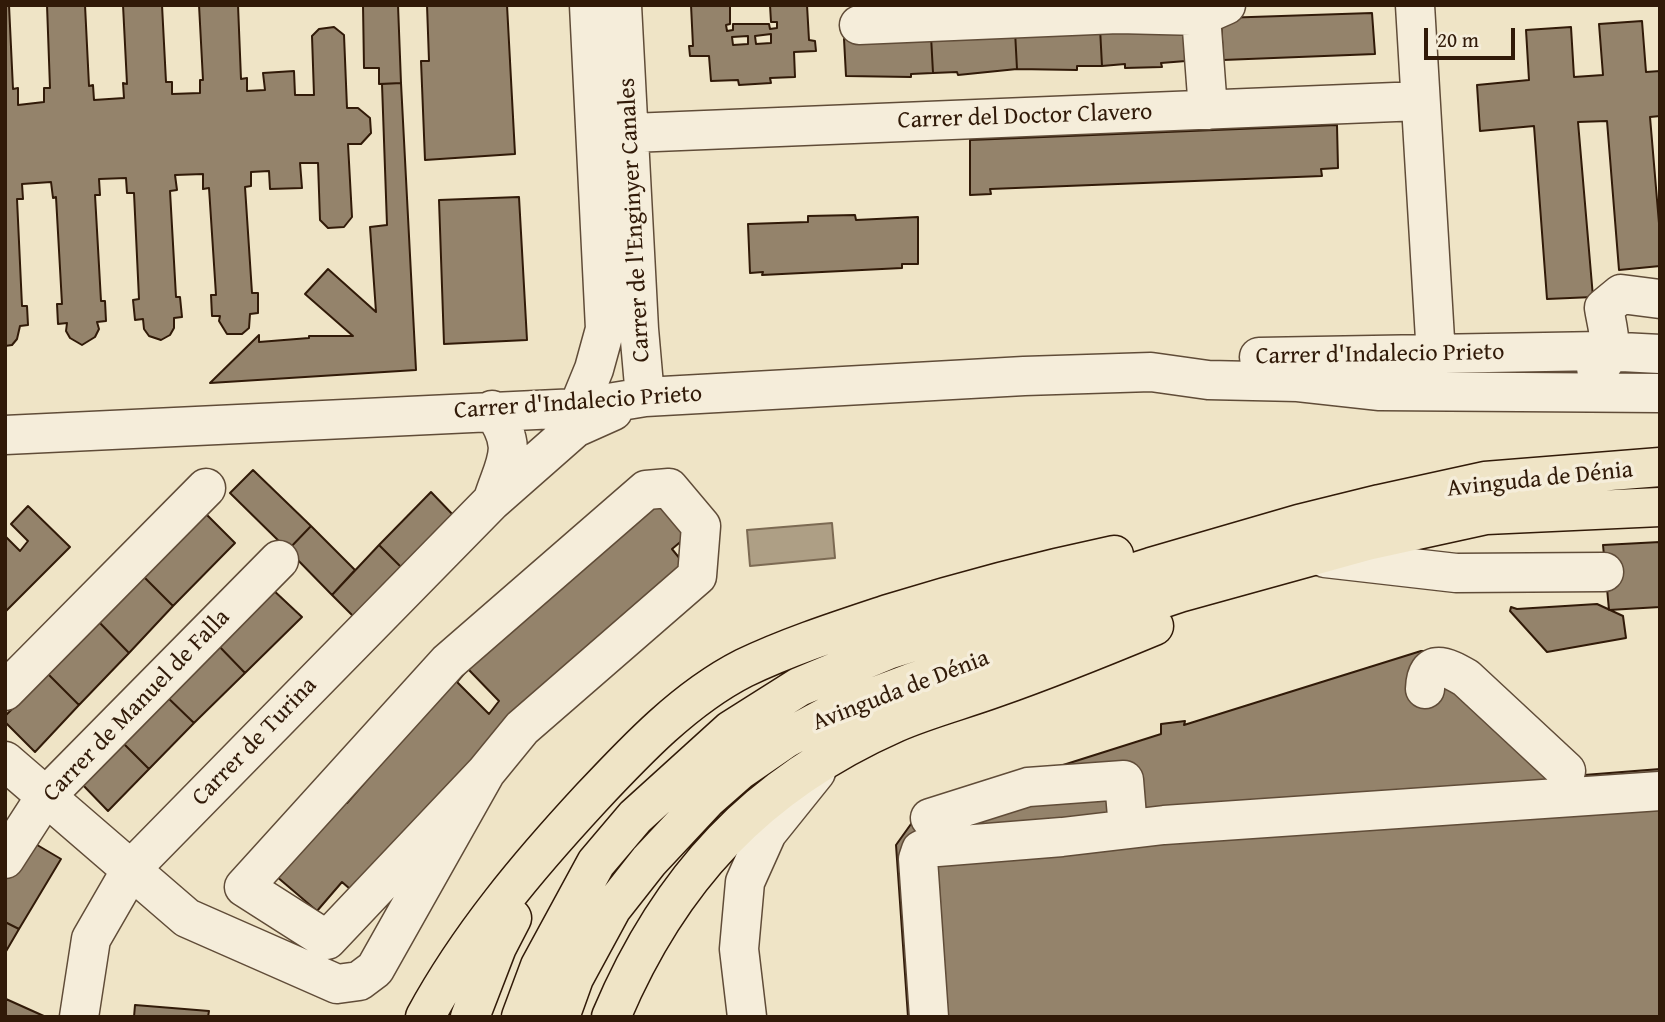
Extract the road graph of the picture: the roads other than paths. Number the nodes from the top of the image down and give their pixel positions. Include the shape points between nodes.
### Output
1 (589, 5) edge
2 (622, 5) edge
3 (1415, 5) edge
4 (1213, 10) edge
5 (859, 25) dead end
6 (1420, 101) junction
7 (1208, 110) junction
8 (631, 133) junction
9 (1660, 299) edge
10 (605, 329) junction
11 (1610, 352) junction
12 (1660, 354) edge
13 (1436, 356) junction
14 (1151, 372) junction
15 (1298, 383) junction
16 (1660, 393) edge
17 (645, 397) junction
18 (578, 408) junction
19 (492, 410) junction
20 (5, 435) edge
21 (1660, 467) edge
22 (206, 488) dead end
23 (492, 501) junction
24 (1660, 507) edge
25 (1299, 524) junction
26 (1367, 541) junction
27 (1325, 558) junction
28 (279, 560) dead end
29 (1604, 572) dead end
30 (1425, 689) dead end
31 (5, 691) edge
32 (833, 755) junction
33 (5, 761) edge
34 (1566, 771) dead end
35 (486, 772) junction
36 (1660, 791) edge
37 (45, 797) junction
38 (930, 818) dead end
39 (1128, 829) junction
40 (561, 831) junction
41 (5, 859) edge
42 (132, 868) junction
43 (79, 1017) edge
44 (425, 1017) edge
45 (470, 1017) edge
46 (521, 1017) edge
47 (560, 1017) edge
48 (611, 1017) edge
49 (747, 1017) edge
50 (929, 1017) edge

1 - 10 street, Carrer de l'Enginyer Canales
2 - 8 street, Carrer de l'Enginyer Canales
3 - 6 street
4 - 5 street
4 - 7 street
6 - 7 street, Carrer del Doctor Clavero
6 - 13 street
7 - 8 street, Carrer del Doctor Clavero
8 - 17 street, Carrer de l'Enginyer Canales
9 - 11 street via 1621,294 1604,308
10 - 17 street, Carrer de l'Enginyer Canales via 621,370
10 - 18 street, Carrer de l'Enginyer Canales
11 - 12 street, Carrer d'Indalecio Prieto
11 - 13 street, Carrer d'Indalecio Prieto
11 - 15 street, Carrer d'Indalecio Prieto via 1604,364 1591,371 1423,368 1355,371
13 - 14 street, Carrer d'Indalecio Prieto via 1208,358
14 - 15 street, Carrer d'Indalecio Prieto via 1208,380
14 - 17 street, Carrer d'Indalecio Prieto
15 - 16 street, Carrer d'Indalecio Prieto via 1380,391
17 - 18 street, Carrer d'Indalecio Prieto
17 - 23 street, Carrer de Turina via 575,428
18 - 19 street, Carrer d'Indalecio Prieto
19 - 20 street, Carrer d'Indalecio Prieto
19 - 23 street, Carrer de Turina via 505,428 509,451
21 - 25 main road, Avinguda de Dénia via 1485,481
22 - 31 street
23 - 42 street, Carrer de Turina
24 - 26 main road, Avinguda de Dénia via 1486,515
25 - 40 main road, Avinguda de Dénia via 1112,556 1004,581 835,631 743,669 644,741
25 - 46 main road, Avinguda de Dénia via 888,650 799,687 765,708 731,730 635,817 596,863 540,965
26 - 27 main road, Avinguda de Dénia
26 - 47 main road, Avinguda de Dénia via 1179,593 913,682 839,710 785,739 707,799 649,861 612,908 574,978
27 - 29 street via 1456,573
27 - 32 main road, Avinguda de Dénia via 1068,662 895,723
28 - 37 street, Carrer de Manuel de Falla
30 - 34 street via 1432,668 1451,669
32 - 48 main road, Avinguda de Dénia via 751,812 717,847 679,892 652,934
32 - 49 street via 808,779 767,833 745,882 739,949
33 - 37 street
35 - 35 street via 522,728 697,576 701,526 669,488 646,490 448,662 244,887 327,940
35 - 42 street via 375,969 359,981 337,984 187,918
36 - 39 street
37 - 41 street, Carrer de Manuel de Falla
37 - 42 street
38 - 39 street via 1028,787 1124,780
39 - 50 street via 921,850
40 - 44 main road, Avinguda de Dénia via 500,901
40 - 45 main road, Avinguda de Dénia via 497,947
42 - 43 street, Carrer de Turina via 91,939

